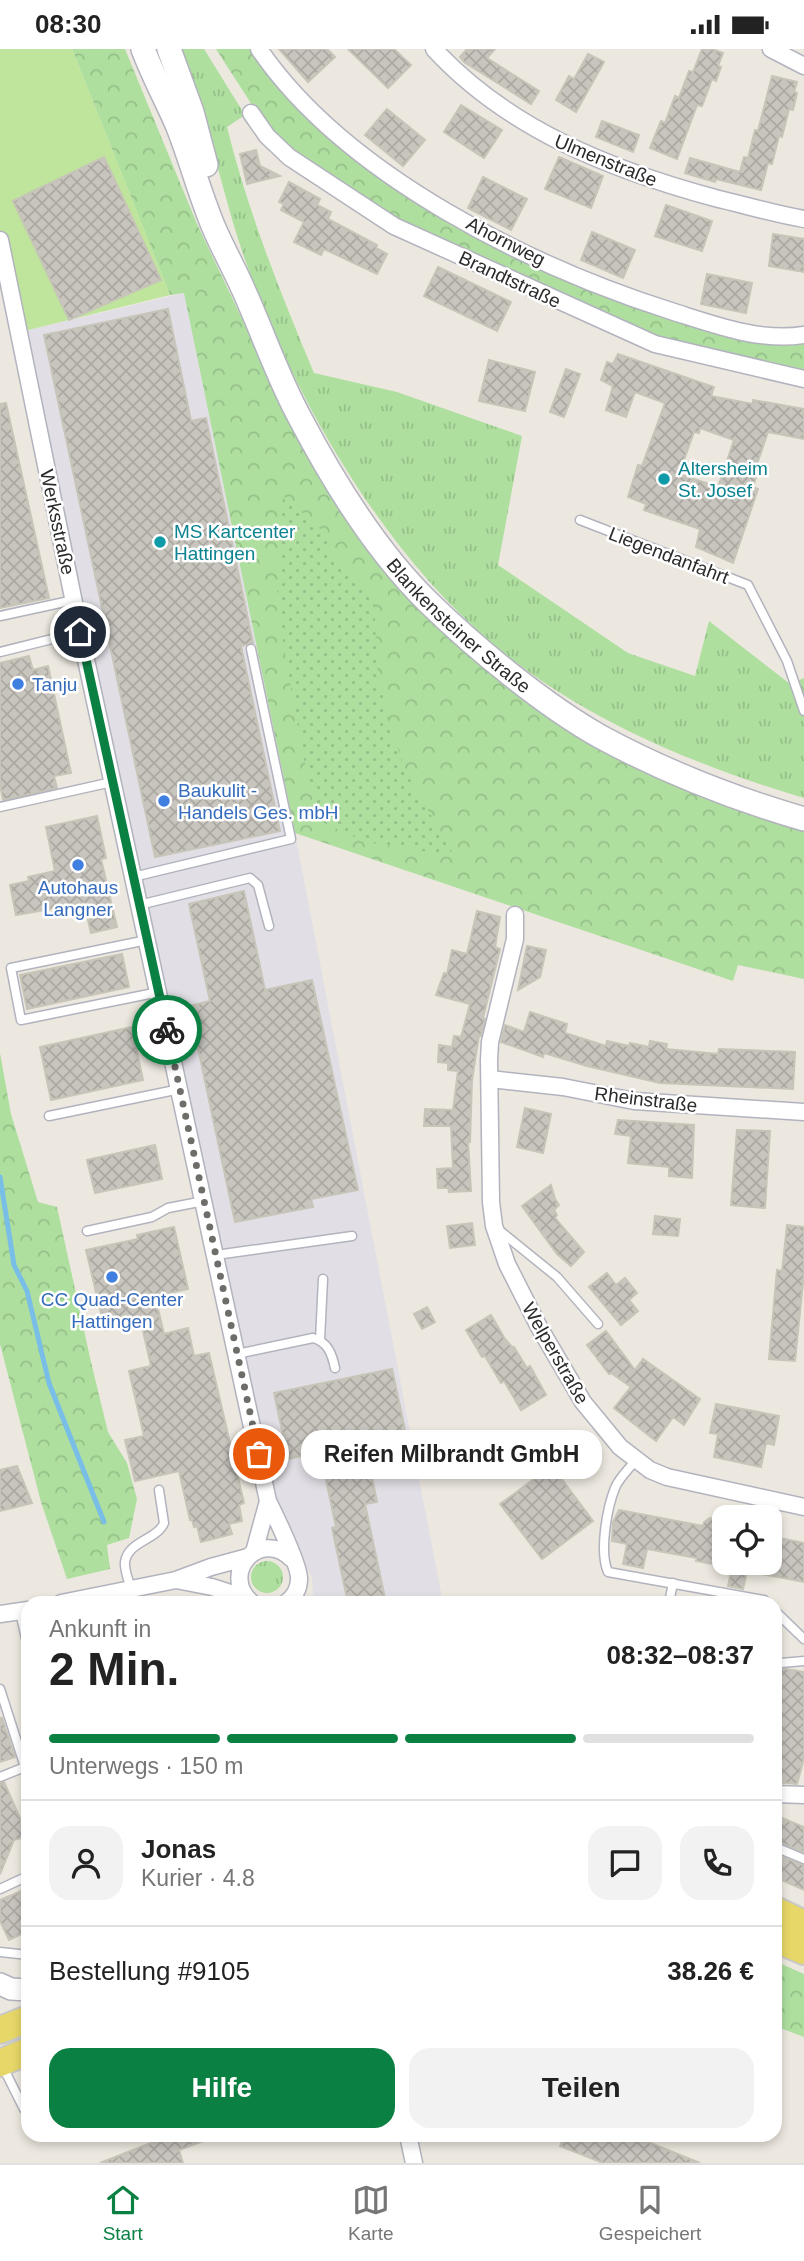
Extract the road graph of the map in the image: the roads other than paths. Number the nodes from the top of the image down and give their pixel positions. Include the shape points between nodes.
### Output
1 (143, 49) edge
2 (169, 49) edge
3 (259, 49) edge
4 (434, 49) edge
5 (771, 49) edge
6 (804, 66) edge
7 (251, 113) dead end
8 (804, 219) edge
9 (0, 240) edge
10 (244, 291) junction
11 (804, 335) edge
12 (804, 379) edge
13 (580, 520) dead end
14 (74, 600) junction
15 (0, 616) edge
16 (80, 632) junction
17 (251, 649) dead end
18 (0, 652) edge
19 (804, 711) edge
20 (113, 782) junction
21 (0, 807) edge
22 (801, 815) edge
23 (133, 877) junction
24 (139, 905) junction
25 (515, 915) dead end
26 (269, 926) dead end
27 (147, 940) junction
28 (159, 992) junction
29 (490, 1079) junction
30 (180, 1089) junction
31 (804, 1112) edge
32 (49, 1116) dead end
33 (204, 1201) junction
34 (494, 1226) junction
35 (87, 1231) dead end
36 (352, 1236) dead end
37 (216, 1255) junction
38 (323, 1279) dead end
39 (598, 1324) dead end
40 (320, 1340) junction
41 (237, 1354) junction
42 (335, 1368) dead end
43 (636, 1460) junction
44 (159, 1490) dead end
45 (268, 1501) junction
46 (804, 1507) edge
47 (251, 1555) junction
48 (292, 1559) junction
49 (176, 1580) junction
50 (673, 1583) junction
51 (131, 1589) junction
52 (96, 1596) edge
53 (238, 1596) edge
54 (246, 1596) edge
55 (294, 1596) edge
56 (670, 1596) edge
57 (743, 1596) edge
58 (21, 1612) edge
59 (0, 1615) edge
60 (782, 1618) edge
61 (804, 1639) edge
62 (804, 1661) edge
63 (782, 1663) edge
64 (0, 1689) edge
65 (21, 1755) edge
66 (21, 1769) edge
67 (0, 1777) edge
68 (782, 1794) edge
69 (804, 1795) edge
70 (782, 1850) edge
71 (804, 1859) edge
72 (21, 1879) edge
73 (0, 1889) edge
74 (782, 1913) edge
75 (804, 1924) edge
76 (782, 1942) edge
77 (804, 1951) edge
78 (0, 1952) edge
79 (21, 1954) edge
80 (0, 1984) edge
81 (21, 1990) edge
82 (21, 2022) edge
83 (0, 2030) edge
84 (21, 2054) edge
85 (0, 2062) edge
86 (21, 2103) edge
87 (410, 2142) edge
88 (414, 2163) edge

1 - 10 main road, Blankensteiner Straße
2 - 10 main road, Blankensteiner Straße via 192,111
3 - 11 street, Ahornweg via 306,107 384,173 492,237 610,291 694,318 756,334
4 - 8 street, Ulmenstraße via 510,114 563,145 684,190
5 - 6 street
7 - 12 street, Brandtstraße via 289,157 394,226 655,344
9 - 14 street, Werksstraße
10 - 22 main road, Blankensteiner Straße via 299,417 328,467 391,561 427,601 485,652 599,736 657,765 768,809
13 - 19 lane, Liegendanfahrt via 748,585 787,661
14 - 15 lane
14 - 16 street, Werksstraße
16 - 18 lane
16 - 20 street, Werksstraße
17 - 23 lane via 291,839
20 - 21 lane
20 - 23 street, Werksstraße
23 - 24 street, Werksstraße
24 - 26 lane via 250,878 258,885
24 - 27 street, Werksstraße
25 - 29 street via 514,939 490,1042
27 - 28 street, Werksstraße
27 - 28 lane via 10,968 21,1020
28 - 30 street, Werksstraße
29 - 31 street, Rheinstraße via 634,1101
29 - 34 street via 489,1177
30 - 32 lane
30 - 33 street, Werksstraße
33 - 35 lane
33 - 37 street, Werksstraße
34 - 39 lane via 557,1277
34 - 43 street, Welperstraße via 539,1328 583,1402
36 - 37 lane
37 - 41 street, Werksstraße
38 - 40 lane
40 - 41 lane
40 - 42 lane
41 - 45 street, Werksstraße
43 - 46 street, Welperstraße via 667,1477
43 - 50 lane via 616,1485 608,1515 605,1564 608,1571
44 - 51 lane via 164,1523 129,1553 125,1564
45 - 47 street, Werksstraße
45 - 48 street, Werksstraße
47 - 48 street, Werksstraße via 266,1548
47 - 49 street, Werksstraße
47 - 54 street, Werksstraße via 240,1572
48 - 55 street, Werksstraße via 299,1576
49 - 51 street, Werksstraße
49 - 53 street, Werksstraße
50 - 56 lane
50 - 57 lane
51 - 52 street, Werksstraße
58 - 59 street
60 - 61 lane
62 - 63 lane
64 - 65 lane
66 - 67 lane
68 - 69 street
70 - 71 lane
72 - 73 lane
74 - 75 main road
76 - 77 main road
78 - 79 lane
80 - 81 street
82 - 83 main road
84 - 85 main road
85 - 86 lane
87 - 88 street

